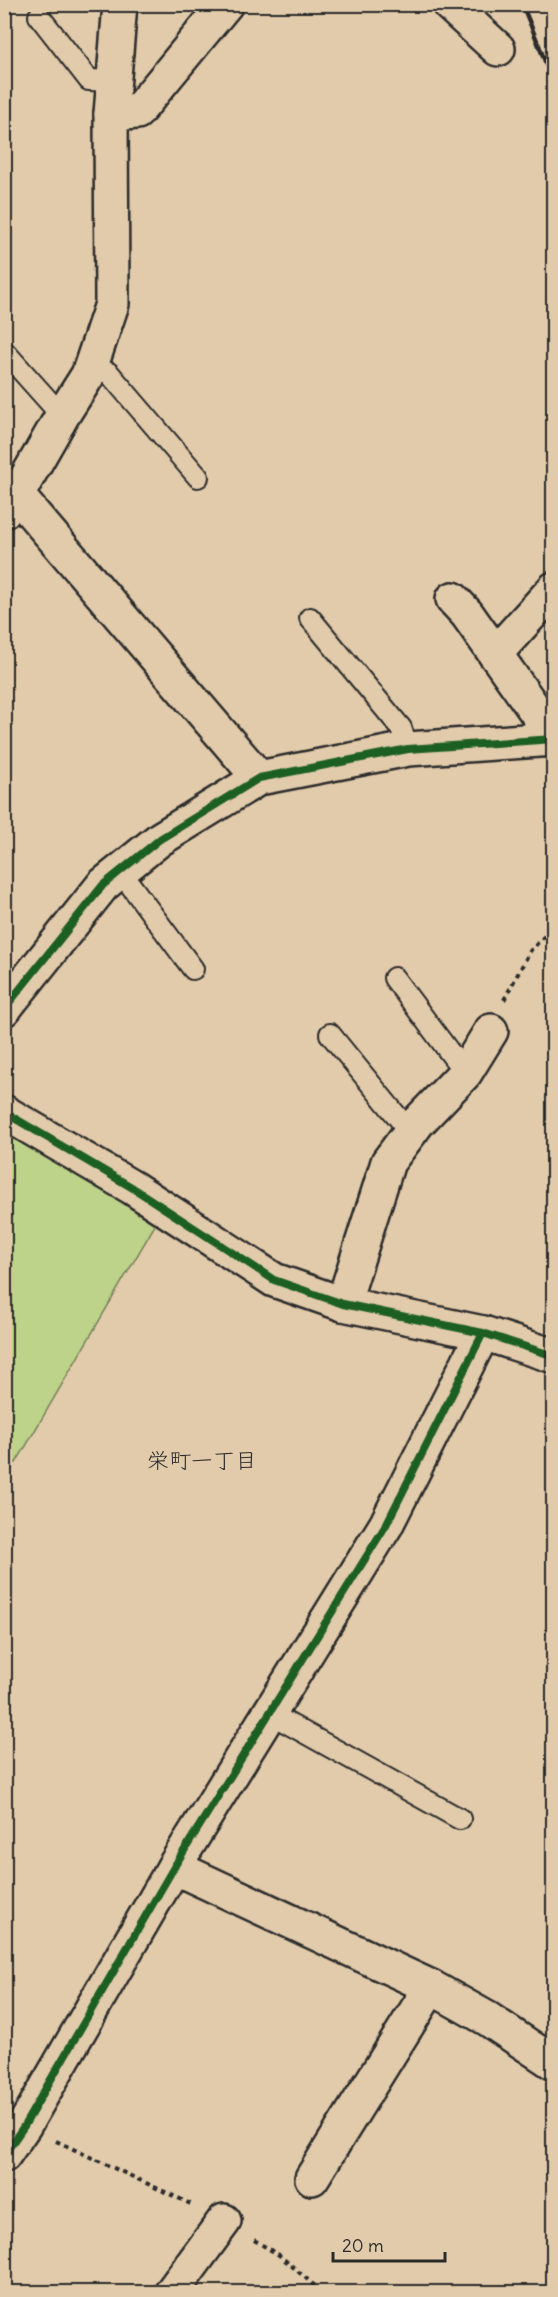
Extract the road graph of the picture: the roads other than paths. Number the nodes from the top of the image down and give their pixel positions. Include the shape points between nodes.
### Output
1 (120, 4) edge
2 (226, 4) edge
3 (449, 4) edge
4 (39, 16) dead end
5 (498, 49) dead end
6 (113, 81) junction
7 (111, 114) junction
8 (4, 351) edge
9 (91, 367) junction
10 (62, 416) junction
11 (198, 477) dead end
12 (11, 503) edge
13 (554, 589) edge
14 (453, 599) dead end
15 (310, 618) dead end
16 (495, 654) junction
17 (554, 738) edge
18 (408, 749) junction
19 (259, 778) junction
20 (120, 871) junction
21 (193, 969) dead end
22 (394, 978) dead end
23 (4, 1009) edge
24 (491, 1031) road end
25 (330, 1034) dead end
26 (465, 1073) junction
27 (4, 1112) edge
28 (410, 1132) junction
29 (343, 1304) junction
30 (483, 1333) junction
31 (554, 1356) edge
32 (269, 1713) junction
33 (460, 1819) dead end
34 (174, 1867) junction
35 (431, 1987) junction
36 (554, 2063) edge
37 (4, 2155) edge
38 (312, 2178) dead end
39 (224, 2220) road end
40 (172, 2292) edge

1 - 6 street
2 - 7 street via 137,112
3 - 5 street
4 - 6 lane via 88,81
6 - 7 street
7 - 9 street via 112,304
8 - 10 lane
9 - 10 street
9 - 11 lane via 109,373
10 - 12 street
12 - 19 street
13 - 16 street
14 - 16 street
15 - 18 lane via 401,728
16 - 17 street
17 - 18 street
18 - 19 street
19 - 20 street via 160,839
20 - 21 lane
20 - 23 street via 103,885
22 - 26 lane
24 - 26 street
25 - 28 lane
26 - 28 street
27 - 29 street via 133,1188 274,1280
28 - 29 street via 388,1162
29 - 30 street
30 - 31 street
30 - 32 street via 386,1525
32 - 33 lane
32 - 34 street
34 - 35 street
34 - 37 street
35 - 36 street
35 - 38 street
39 - 40 street

